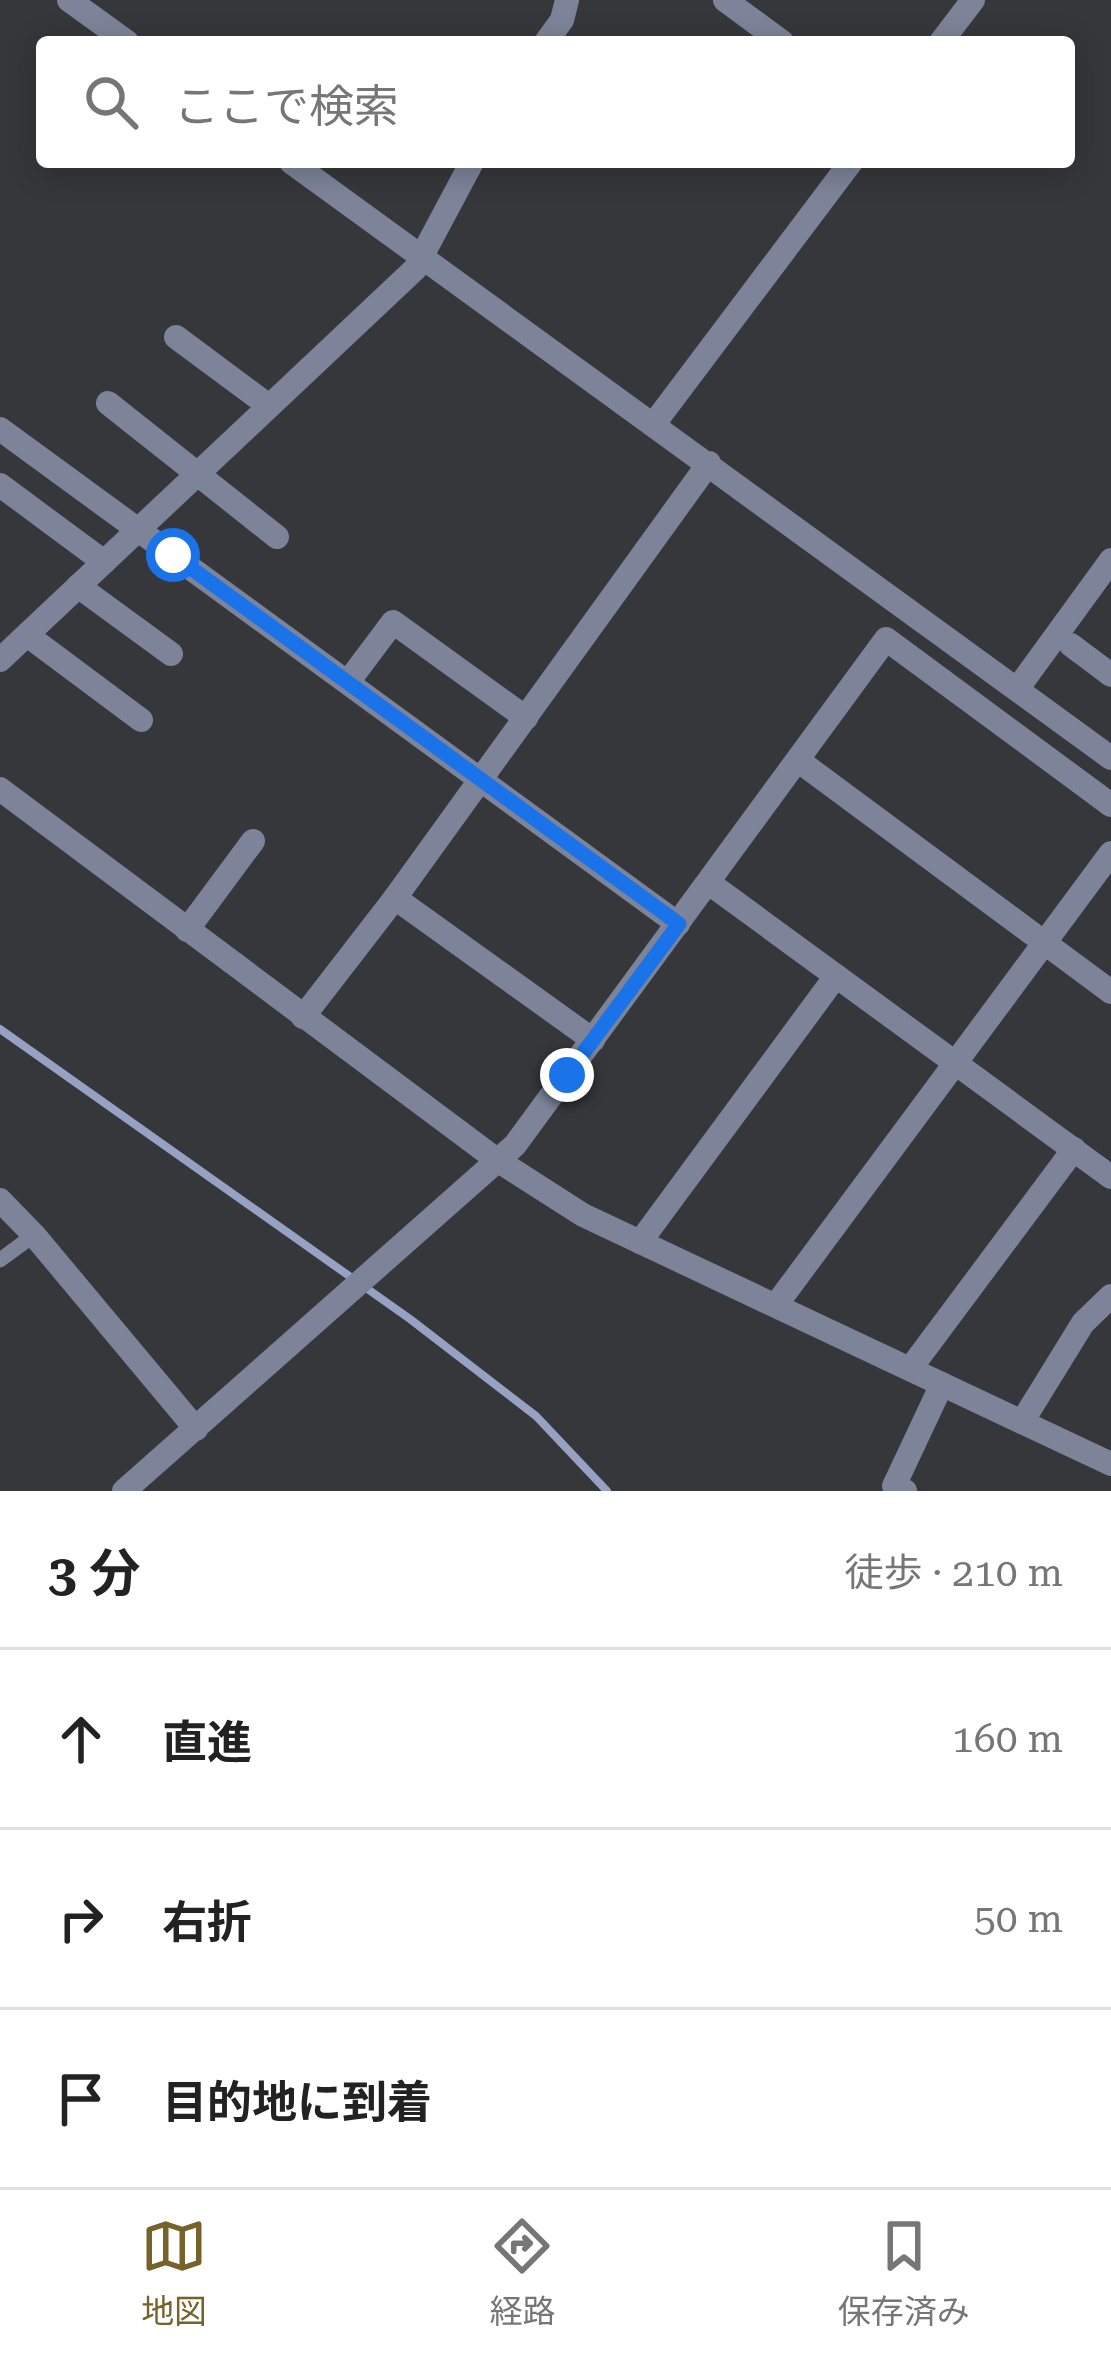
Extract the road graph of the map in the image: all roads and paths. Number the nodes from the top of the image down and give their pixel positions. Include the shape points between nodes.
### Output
1 (69, 0) edge
2 (568, 0) edge
3 (725, 0) edge
4 (973, 0) edge
5 (119, 36) edge
6 (550, 36) edge
7 (774, 36) edge
8 (946, 36) edge
9 (299, 168) edge
10 (469, 168) edge
11 (846, 168) edge
12 (422, 257) junction
13 (176, 337) dead end
14 (108, 403) dead end
15 (269, 406) junction
16 (653, 425) junction
17 (0, 429) edge
18 (709, 463) junction
19 (199, 472) junction
20 (0, 485) edge
21 (138, 529) junction
22 (277, 537) dead end
23 (1111, 560) edge
24 (104, 562) junction
25 (78, 586) junction
26 (26, 635) junction
27 (1071, 645) dead end
28 (171, 654) dead end
29 (0, 660) edge
30 (1111, 675) edge
31 (348, 682) junction
32 (1018, 688) junction
33 (526, 718) junction
34 (142, 720) dead end
35 (1111, 758) edge
36 (799, 761) junction
37 (481, 779) junction
38 (0, 789) edge
39 (1111, 806) edge
40 (253, 841) dead end
41 (1111, 853) edge
42 (709, 883) junction
43 (395, 898) junction
44 (679, 924) junction
45 (187, 930) junction
46 (1044, 944) junction
47 (836, 976) junction
48 (1111, 992) edge
49 (303, 1017) junction
50 (592, 1040) junction
51 (956, 1064) junction
52 (1074, 1149) junction
53 (497, 1160) junction
54 (1111, 1177) edge
55 (0, 1200) edge
56 (34, 1235) junction
57 (640, 1242) junction
58 (0, 1260) edge
59 (1111, 1296) edge
60 (776, 1305) junction
61 (910, 1369) junction
62 (942, 1384) junction
63 (1022, 1422) junction
64 (196, 1430) junction
65 (1111, 1464) edge
66 (124, 1491) edge
67 (905, 1491) edge

1 - 5 street
2 - 6 street
3 - 7 street
4 - 8 street
9 - 12 street
10 - 12 street
11 - 16 street
12 - 15 street
12 - 16 street
13 - 15 street
14 - 19 street
15 - 19 street
16 - 18 street
17 - 21 street
18 - 32 street
18 - 33 street
19 - 21 street
19 - 22 street
20 - 24 street
21 - 24 street
21 - 31 street
23 - 32 street
24 - 25 street
25 - 26 street
25 - 28 street
26 - 29 street
26 - 34 street
27 - 30 street
31 - 33 street via 393,622
31 - 37 street
32 - 35 street
33 - 37 street
36 - 39 street via 886,639
36 - 42 street
36 - 46 street
37 - 43 street
37 - 44 street
38 - 45 street
40 - 45 street
41 - 46 street
42 - 44 street
42 - 47 street
43 - 49 street
43 - 50 street
44 - 50 street
45 - 49 street
46 - 48 street
46 - 51 street
47 - 51 street
47 - 57 street
49 - 53 street
50 - 53 street
51 - 52 street
51 - 60 street
52 - 54 street
52 - 61 street
53 - 57 street
53 - 64 street
55 - 56 street
56 - 58 lane
56 - 64 street
57 - 60 street
59 - 63 street via 1083,1323
60 - 61 street
61 - 62 street
62 - 63 street
62 - 67 street via 894,1486
63 - 65 street
64 - 66 street

